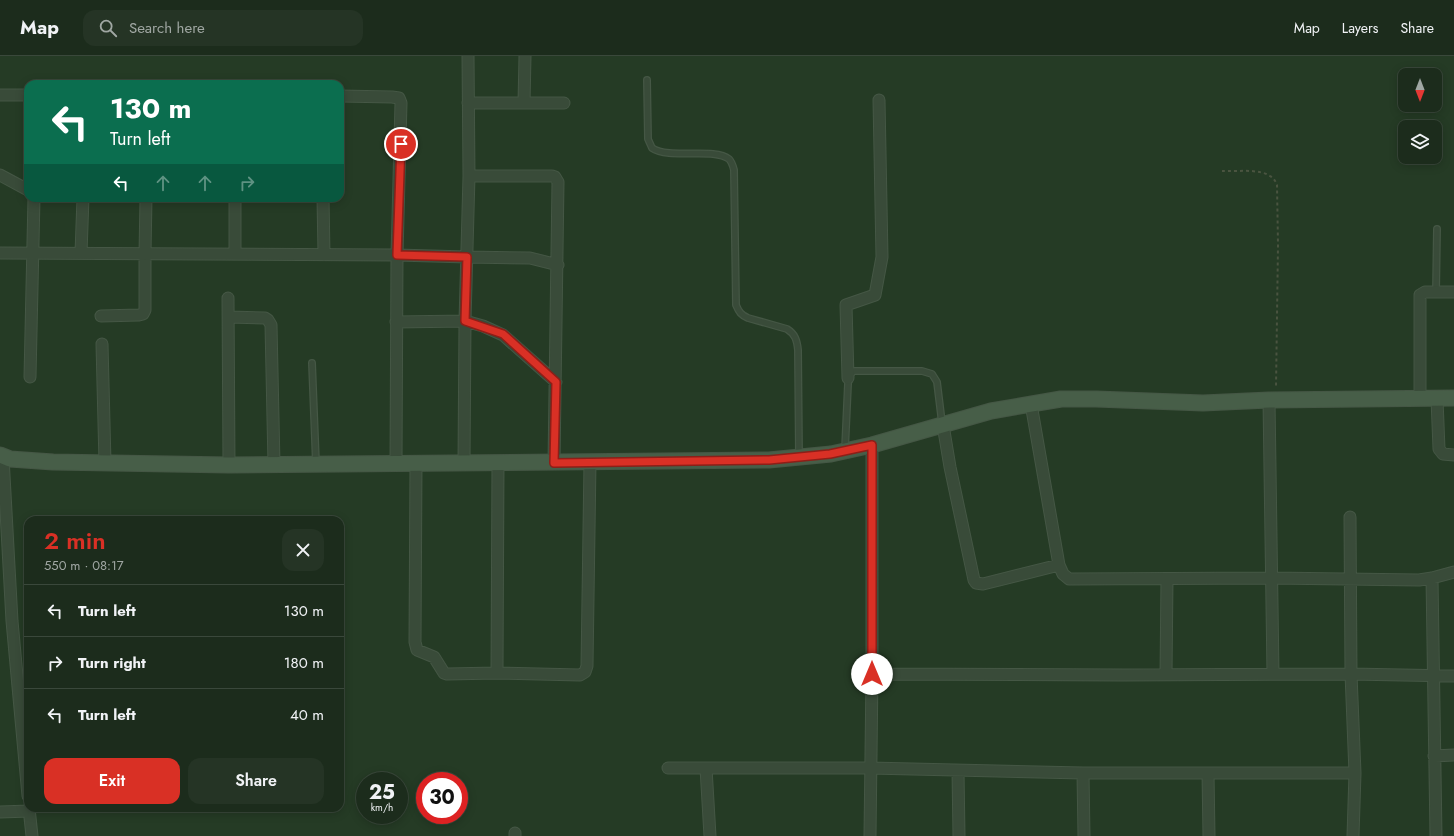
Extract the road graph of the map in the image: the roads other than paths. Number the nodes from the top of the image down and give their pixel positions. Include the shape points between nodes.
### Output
1 (468, 56) edge
2 (525, 56) edge
3 (648, 80) dead end
4 (0, 95) edge
5 (24, 95) edge
6 (344, 96) edge
7 (879, 100) dead end
8 (468, 103) junction
9 (524, 103) junction
10 (564, 103) dead end
11 (0, 175) edge
12 (469, 176) junction
13 (24, 188) edge
14 (34, 202) edge
15 (83, 202) edge
16 (146, 202) edge
17 (235, 202) edge
18 (323, 202) edge
19 (1437, 229) dead end
20 (0, 253) edge
21 (32, 253) junction
22 (80, 253) junction
23 (145, 254) junction
24 (235, 254) junction
25 (324, 255) junction
26 (397, 255) junction
27 (467, 257) junction
28 (558, 265) junction
29 (1436, 292) junction
30 (1454, 292) edge
31 (228, 298) dead end
32 (101, 316) dead end
33 (229, 318) junction
34 (465, 321) junction
35 (396, 322) junction
36 (102, 344) dead end
37 (312, 363) dead end
38 (30, 377) dead end
39 (848, 378) junction
40 (556, 382) junction
41 (1454, 398) edge
42 (1420, 399) junction
43 (1437, 399) junction
44 (1273, 400) junction
45 (1031, 404) junction
46 (943, 425) junction
47 (872, 445) junction
48 (845, 450) junction
49 (1454, 455) edge
50 (1, 456) edge
51 (800, 458) junction
52 (498, 462) junction
53 (590, 462) junction
54 (105, 463) junction
55 (396, 463) junction
56 (464, 463) junction
57 (554, 463) junction
58 (316, 464) junction
59 (416, 464) junction
60 (229, 465) junction
61 (274, 465) junction
62 (1350, 516) dead end
63 (4, 555) edge
64 (1059, 565) junction
65 (1454, 572) edge
66 (1272, 578) junction
67 (1432, 578) junction
68 (1167, 579) junction
69 (1351, 579) junction
70 (497, 673) junction
71 (872, 674) junction
72 (1273, 674) junction
73 (1351, 674) junction
74 (1166, 675) junction
75 (1434, 676) junction
76 (1454, 676) edge
77 (24, 705) edge
78 (1454, 755) edge
79 (1434, 756) junction
80 (668, 768) dead end
81 (706, 768) junction
82 (870, 768) junction
83 (958, 771) junction
84 (1084, 773) junction
85 (1208, 773) junction
86 (1355, 773) junction
87 (24, 810) edge
88 (0, 812) edge
89 (29, 812) edge
90 (32, 836) edge
91 (710, 836) edge
92 (870, 836) edge
93 (959, 836) edge
94 (1084, 836) edge
95 (1209, 836) edge
96 (1353, 836) edge
97 (1436, 836) edge

1 - 8 street
2 - 9 street
3 - 51 lane via 648,139 652,148 661,152 715,155 730,160 734,170 736,305 742,315 787,329 795,336 798,350
4 - 5 street
6 - 26 street via 392,97 399,98 401,102
7 - 39 street via 882,257 875,295 846,305
8 - 9 street
8 - 12 street
9 - 10 street
11 - 13 street
12 - 27 street
12 - 28 street via 552,176 557,179
14 - 21 street
15 - 22 street
16 - 23 street
17 - 24 street
18 - 25 street
19 - 29 lane
20 - 21 street
21 - 22 street
21 - 38 street
22 - 23 street
23 - 24 street
23 - 32 street via 143,314
24 - 25 street
25 - 26 street
26 - 27 street
26 - 35 street
27 - 28 street via 530,258
27 - 34 street
28 - 40 street
29 - 30 street
29 - 42 street via 1423,292 1419,298
31 - 33 street
33 - 60 street
33 - 61 street via 265,318 271,325
34 - 35 street
34 - 40 street via 503,334
34 - 56 street
35 - 55 street
36 - 54 street
37 - 58 lane
39 - 46 lane via 858,371 932,374 937,382
39 - 48 lane
40 - 57 street
41 - 43 street
42 - 43 street
42 - 44 street
43 - 49 street via 1439,449 1443,454
44 - 45 street via 1203,403 1061,399
44 - 66 street
45 - 46 street
45 - 64 street
46 - 47 street
46 - 64 street via 976,583 983,584
47 - 48 street
47 - 71 street
48 - 51 street
50 - 54 street via 22,461
50 - 63 street
51 - 53 street
52 - 56 street
52 - 57 street
52 - 70 street
53 - 57 street
53 - 70 street via 587,669 580,675
54 - 60 street
55 - 58 street
55 - 59 street
56 - 59 street
58 - 61 street
59 - 70 street via 417,650 434,656 447,674
60 - 61 street
62 - 69 street
63 - 77 street
64 - 68 street via 1069,579
65 - 67 street
66 - 68 street
66 - 69 street
66 - 72 street
67 - 69 street
67 - 75 street
68 - 74 street
69 - 73 street
71 - 74 street
71 - 82 street
72 - 73 street
72 - 74 street
73 - 75 street
73 - 86 street
75 - 76 street
75 - 79 street
78 - 79 street
79 - 97 street
80 - 81 street
81 - 82 street
81 - 91 street
82 - 83 street
82 - 92 street
83 - 84 street
83 - 93 street
84 - 85 street
84 - 94 street
85 - 86 street
85 - 95 street
86 - 96 street
87 - 88 street
89 - 90 street

